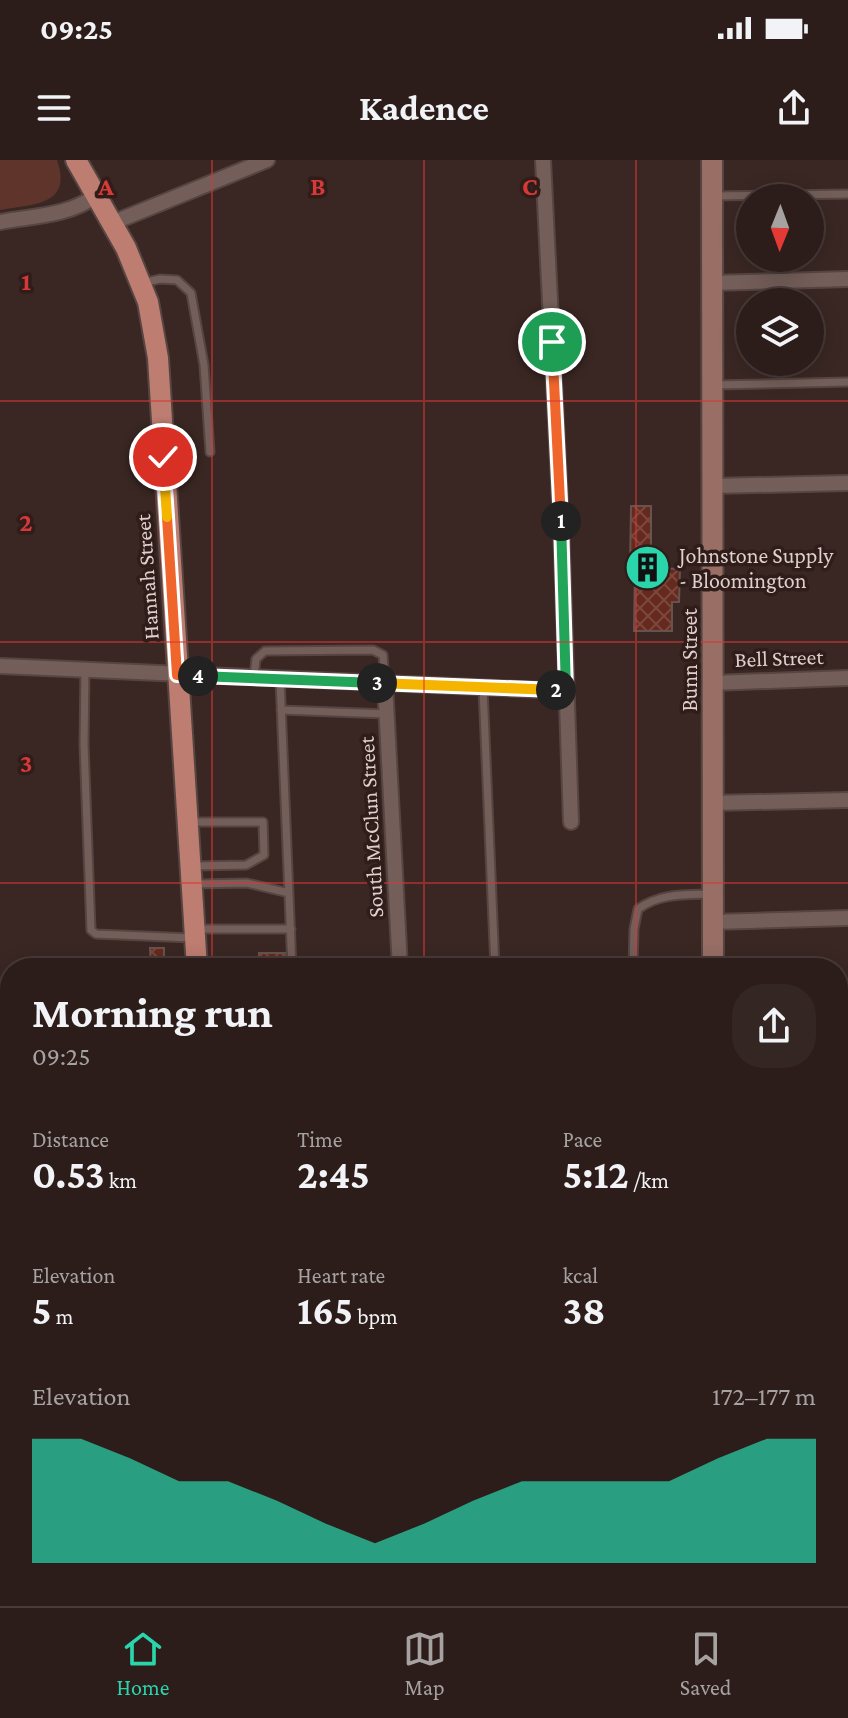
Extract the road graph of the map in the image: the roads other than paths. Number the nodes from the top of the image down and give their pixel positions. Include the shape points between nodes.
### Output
1 (76, 160) edge
2 (267, 160) edge
3 (543, 160) edge
4 (712, 160) edge
5 (243, 164) edge
6 (848, 194) edge
7 (95, 196) junction
8 (712, 196) junction
9 (0, 222) edge
10 (112, 223) junction
11 (848, 279) edge
12 (140, 283) junction
13 (712, 283) junction
14 (848, 382) edge
15 (712, 385) junction
16 (210, 452) dead end
17 (848, 483) edge
18 (713, 486) junction
19 (0, 666) edge
20 (85, 670) junction
21 (177, 675) junction
22 (254, 678) junction
23 (848, 678) edge
24 (280, 679) junction
25 (712, 683) junction
26 (385, 684) junction
27 (483, 688) junction
28 (566, 691) junction
29 (281, 710) junction
30 (387, 714) junction
31 (848, 800) edge
32 (712, 803) junction
33 (186, 822) junction
34 (571, 822) dead end
35 (190, 875) junction
36 (289, 893) junction
37 (713, 894) junction
38 (848, 918) edge
39 (714, 922) junction
40 (291, 929) junction
41 (194, 934) junction
42 (196, 958) edge
43 (292, 958) edge
44 (399, 958) edge
45 (495, 958) edge
46 (633, 958) edge
47 (713, 958) edge

1 - 7 main road, Hannah Street
2 - 5 street
3 - 28 street
4 - 8 street, Bunn Street
5 - 10 street
6 - 8 lane
7 - 9 street via 69,210
7 - 10 main road, Hannah Street
8 - 13 street, Bunn Street
10 - 12 main road, Hannah Street
11 - 13 street
12 - 16 lane via 177,280 191,293 204,365
12 - 21 main road, Hannah Street via 158,358
13 - 15 street, Bunn Street
14 - 15 lane
15 - 18 street, Bunn Street
17 - 18 street
18 - 25 street, Bunn Street
19 - 20 street
20 - 21 street
20 - 41 lane via 91,930
21 - 22 street
21 - 33 main road, Hannah Street
22 - 24 street
22 - 26 lane via 256,659 265,651 373,650 383,655
23 - 25 street, Bell Street
24 - 26 street
24 - 29 lane
25 - 32 street, Bunn Street
26 - 27 street
26 - 30 street, South McClun Street
27 - 28 street
27 - 45 lane
28 - 34 street
29 - 30 lane
29 - 36 lane
30 - 44 street, South McClun Street
31 - 32 street
32 - 37 street, Bunn Street
33 - 35 main road, Hannah Street
33 - 35 lane via 263,822 264,855 246,865
35 - 36 lane
35 - 41 main road, Hannah Street
36 - 40 lane
37 - 39 street, Bunn Street
37 - 46 lane via 669,895 638,909
38 - 39 street
39 - 47 street, Bunn Street
40 - 41 lane
40 - 43 lane
41 - 42 main road, Hannah Street

